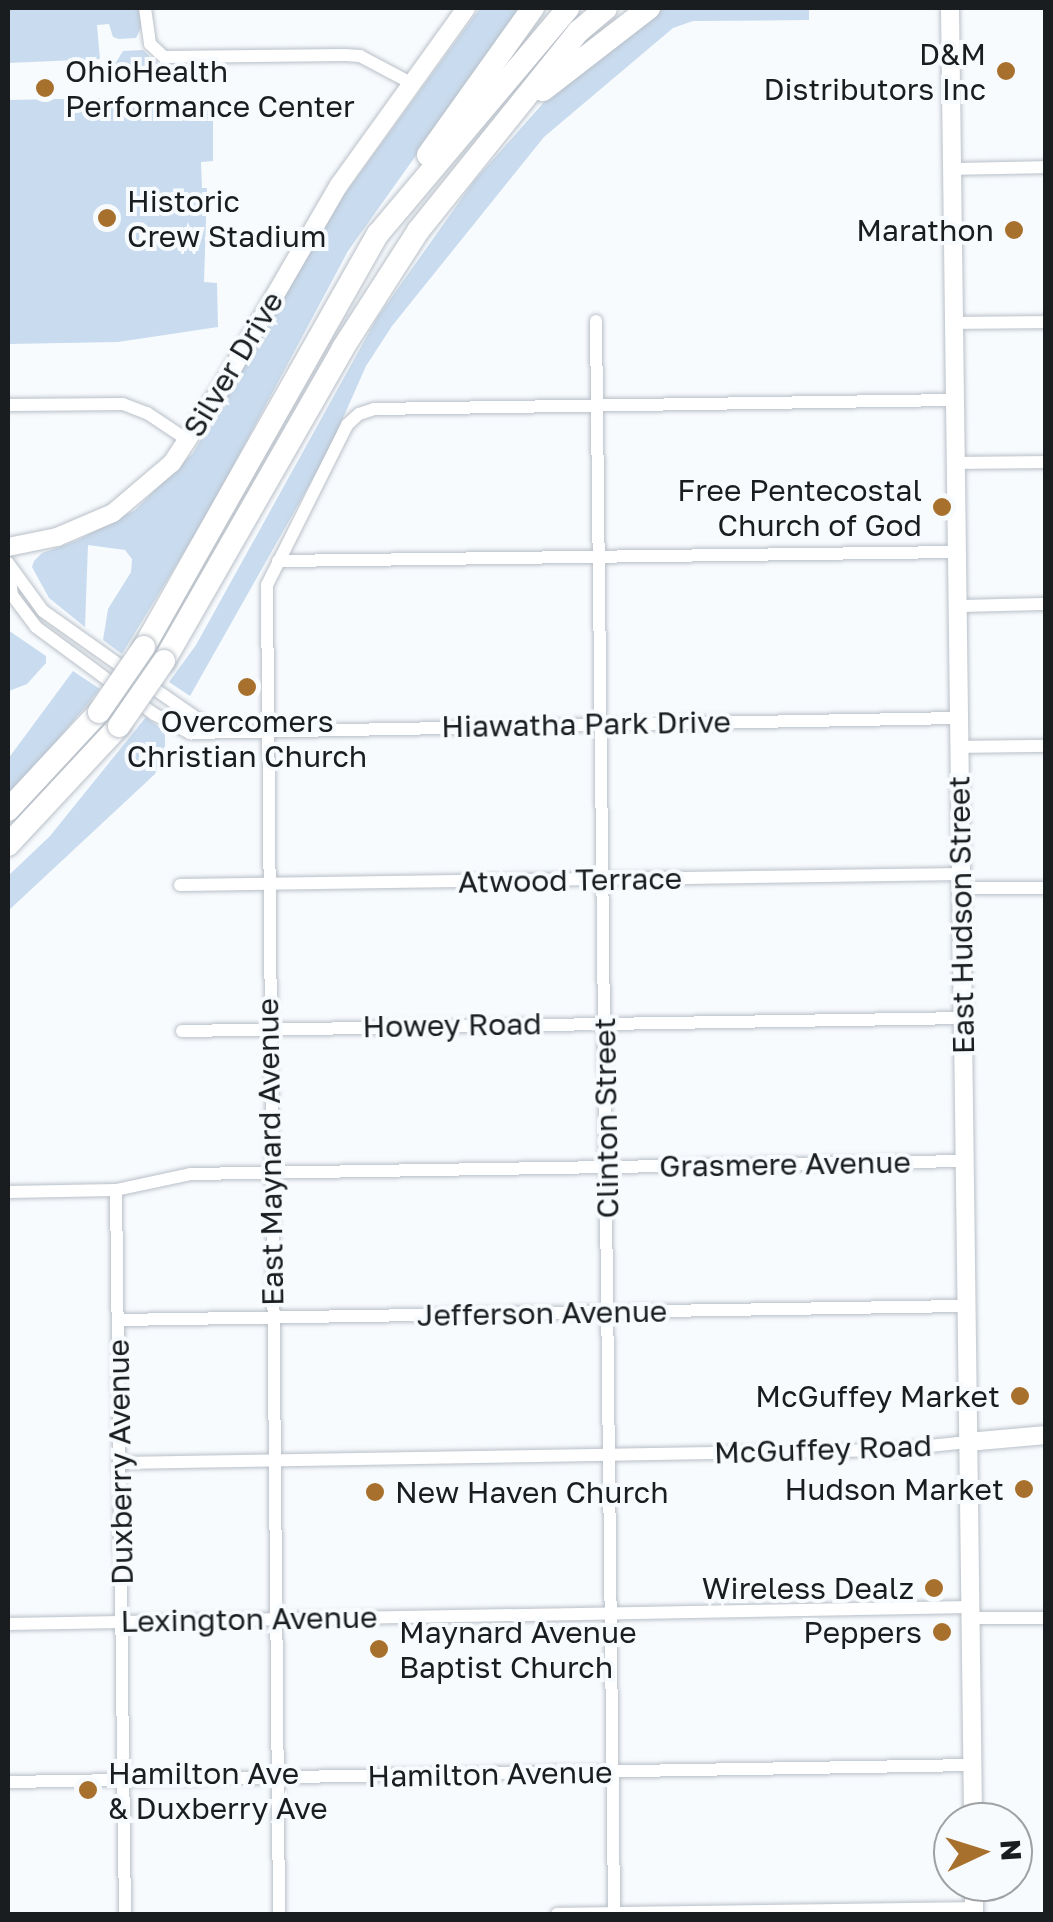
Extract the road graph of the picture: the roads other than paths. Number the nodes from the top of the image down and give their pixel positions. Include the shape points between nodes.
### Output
1 (145, 8) edge
2 (466, 8) edge
3 (533, 8) edge
4 (568, 8) edge
5 (606, 8) edge
6 (649, 8) edge
7 (950, 8) edge
8 (409, 82) junction
9 (490, 141) junction
10 (1046, 167) edge
11 (952, 169) junction
12 (378, 234) junction
13 (596, 321) dead end
14 (1046, 322) edge
15 (954, 323) junction
16 (955, 400) junction
17 (8, 406) edge
18 (598, 406) junction
19 (189, 441) junction
20 (1046, 462) edge
21 (956, 464) junction
22 (8, 547) edge
23 (957, 552) junction
24 (600, 557) junction
25 (278, 562) junction
26 (8, 564) edge
27 (1046, 604) edge
28 (958, 606) junction
29 (959, 718) junction
30 (601, 723) junction
31 (266, 729) junction
32 (214, 730) junction
33 (1046, 746) edge
34 (959, 747) junction
35 (8, 810) edge
36 (8, 846) edge
37 (603, 880) junction
38 (961, 881) junction
39 (267, 884) junction
40 (180, 885) dead end
41 (1046, 888) edge
42 (962, 1018) junction
43 (605, 1023) junction
44 (268, 1028) junction
45 (182, 1032) dead end
46 (964, 1161) junction
47 (606, 1168) junction
48 (272, 1172) junction
49 (116, 1190) junction
50 (8, 1192) edge
51 (966, 1306) junction
52 (608, 1312) junction
53 (272, 1316) junction
54 (118, 1320) junction
55 (1046, 1435) edge
56 (968, 1442) junction
57 (609, 1456) junction
58 (274, 1461) junction
59 (120, 1463) junction
60 (611, 1613) junction
61 (970, 1613) junction
62 (276, 1618) junction
63 (1046, 1618) edge
64 (122, 1621) junction
65 (8, 1624) edge
66 (972, 1766) junction
67 (612, 1772) junction
68 (277, 1778) junction
69 (124, 1780) junction
70 (8, 1782) edge
71 (973, 1802) edge
72 (974, 1911) edge
73 (125, 1914) edge
74 (279, 1914) edge
75 (557, 1914) edge
76 (614, 1914) edge

1 - 8 street via 150,44 164,58 345,54
2 - 8 main road, Silver Drive
3 - 12 highway via 450,118
4 - 12 highway
5 - 9 highway
6 - 9 highway
7 - 11 main road, East Hudson Street
8 - 19 main road, Silver Drive via 339,185
9 - 36 highway, bridge via 418,231 354,332 164,661 119,726
10 - 11 street
11 - 15 main road, East Hudson Street
12 - 35 highway, bridge via 144,647 99,712
13 - 18 street, Clinton Street
14 - 15 street
15 - 16 main road, East Hudson Street
16 - 18 street
16 - 21 main road, East Hudson Street
17 - 19 street via 123,404
18 - 24 street, Clinton Street
18 - 25 street, East Maynard Avenue via 358,414
19 - 22 main road, Silver Drive via 113,513 57,537
20 - 21 street
21 - 23 main road, East Hudson Street
23 - 24 street
23 - 28 main road, East Hudson Street
24 - 25 street
24 - 30 street, Clinton Street
25 - 31 street, East Maynard Avenue via 265,610
26 - 32 street, Hiawatha Park Drive via 43,611
26 - 32 street, Hiawatha Park Drive via 22,612 74,658 178,729
27 - 28 street
28 - 29 main road, East Hudson Street
29 - 30 street, Hiawatha Park Drive
29 - 34 main road, East Hudson Street
30 - 31 street, Hiawatha Park Drive
30 - 37 street, Clinton Street
31 - 32 street, Hiawatha Park Drive
31 - 39 street, East Maynard Avenue
33 - 34 street
34 - 38 main road, East Hudson Street
37 - 38 street, Atwood Terrace
37 - 39 street, Atwood Terrace
37 - 43 street, Clinton Street
38 - 41 street, Atwood Terrace
38 - 42 main road, East Hudson Street
39 - 40 street, Atwood Terrace
39 - 44 street, East Maynard Avenue
42 - 43 street, Howey Road
42 - 46 main road, East Hudson Street
43 - 44 street, Howey Road
43 - 47 street, Clinton Street
44 - 45 street, Howey Road
44 - 48 street, East Maynard Avenue
46 - 47 street, Grasmere Avenue
46 - 51 main road, East Hudson Street
47 - 48 street, Grasmere Avenue
47 - 52 street, Clinton Street
48 - 49 street, Grasmere Avenue via 191,1174
48 - 53 street, East Maynard Avenue
49 - 50 street, Grasmere Avenue
49 - 54 street, Duxberry Avenue
51 - 52 street, Jefferson Avenue
51 - 56 main road, East Hudson Street
52 - 53 street, Jefferson Avenue
52 - 57 street, Clinton Street
53 - 54 street, Jefferson Avenue
53 - 58 street, East Maynard Avenue
54 - 59 street, Duxberry Avenue
55 - 56 main road, McGuffey Road
56 - 57 street, McGuffey Road
56 - 61 main road, East Hudson Street
57 - 58 street, McGuffey Road
57 - 60 street, Clinton Street
58 - 59 street, McGuffey Road
58 - 62 street, East Maynard Avenue
59 - 64 street, Duxberry Avenue
60 - 61 street, Lexington Avenue
60 - 62 street, Lexington Avenue
60 - 67 street, Clinton Street
61 - 63 street, Lexington Avenue
61 - 66 main road, East Hudson Street
62 - 64 street, Lexington Avenue
62 - 68 street, East Maynard Avenue
64 - 65 street, Lexington Avenue
64 - 69 street, Duxberry Avenue
66 - 67 street, Hamilton Avenue
66 - 71 main road, East Hudson Street
67 - 68 street, Hamilton Avenue
67 - 76 street, Clinton Street
68 - 69 street, Hamilton Avenue
68 - 74 street, East Maynard Avenue
69 - 70 street, Hamilton Avenue
69 - 73 street, Duxberry Avenue
72 - 76 street
75 - 76 street

